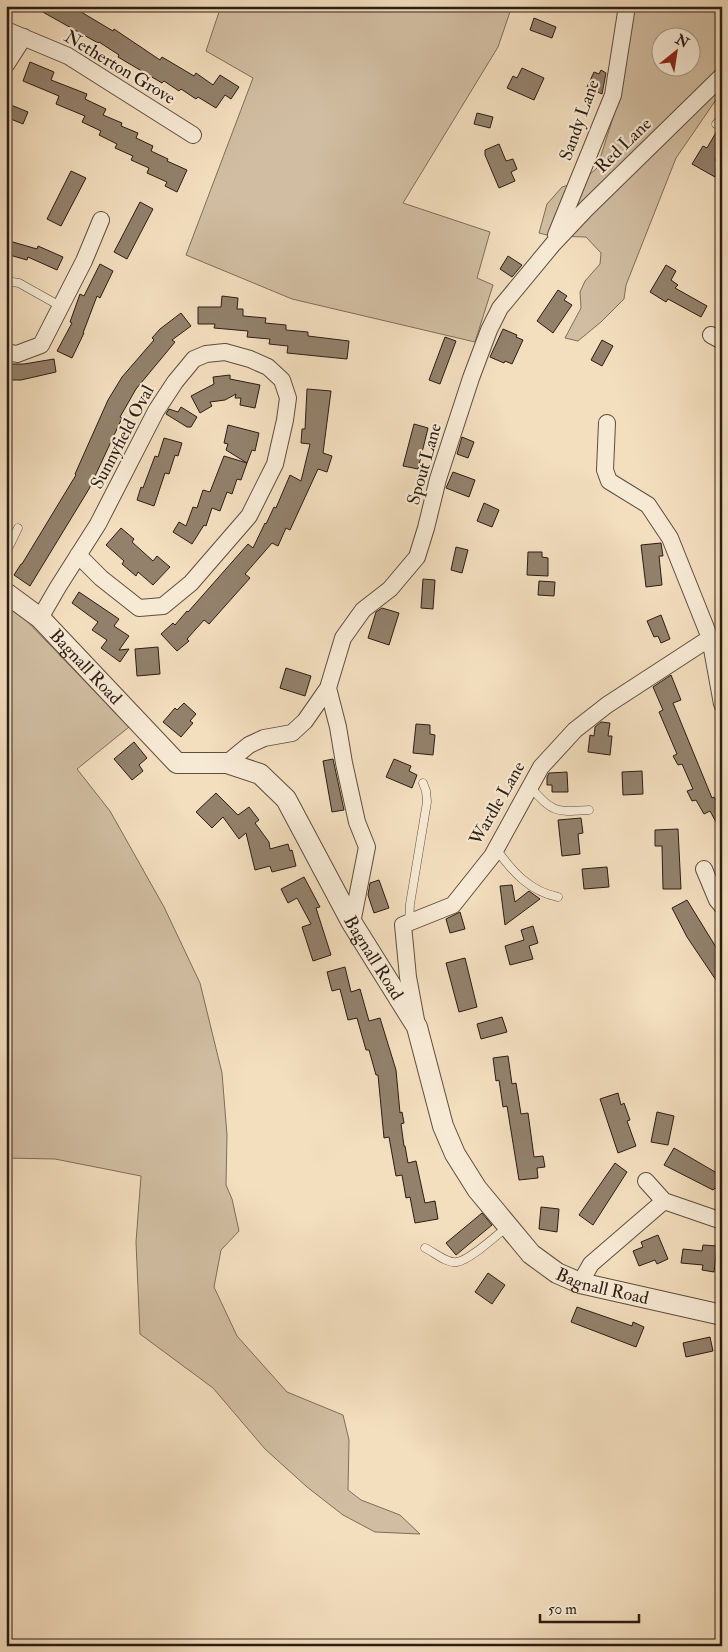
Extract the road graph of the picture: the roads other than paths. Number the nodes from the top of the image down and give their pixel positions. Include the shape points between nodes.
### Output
1 (627, 6) edge
2 (6, 30) edge
3 (24, 37) junction
4 (6, 64) edge
5 (722, 76) edge
6 (193, 135) dead end
7 (101, 220) dead end
8 (553, 244) junction
9 (6, 281) edge
10 (60, 306) junction
11 (6, 352) edge
12 (607, 423) dead end
13 (18, 528) dead end
14 (6, 553) edge
15 (78, 555) junction
16 (6, 593) edge
17 (40, 618) junction
18 (710, 638) junction
19 (328, 688) junction
20 (722, 704) edge
21 (227, 763) junction
22 (423, 783) dead end
23 (530, 787) junction
24 (589, 810) dead end
25 (496, 849) junction
26 (704, 869) dead end
27 (558, 898) dead end
28 (722, 906) edge
29 (352, 923) junction
30 (409, 923) junction
31 (417, 1027) junction
32 (646, 1181) dead end
33 (664, 1201) junction
34 (722, 1221) edge
35 (508, 1226) junction
36 (425, 1248) dead end
37 (580, 1283) junction
38 (722, 1315) edge

1 - 8 street, Sandy Lane via 613,95
2 - 3 street, Netherton Grove
3 - 4 street
3 - 6 street, Netherton Grove via 68,56
5 - 8 street, Red Lane
7 - 10 street
8 - 19 street, Spout Lane via 500,308 489,330 438,479 416,557 390,589 363,610 343,638
9 - 10 lane via 19,283
10 - 11 street via 41,345 17,354
12 - 18 street via 604,465 610,481 648,505 670,538
13 - 14 lane
15 - 15 street, Sunnyfield Oval via 139,608 163,606 191,583 249,516 275,464 288,398 282,380 268,367 250,358 225,352 194,359 156,411 115,494
15 - 17 street, Sunnyfield Oval
16 - 17 street, Bagnall Road
17 - 21 street, Bagnall Road via 177,762
18 - 20 street
18 - 23 street, Wardle Lane via 607,705 575,730 541,767
19 - 21 street, Spout Lane via 305,721 292,733 249,744
19 - 29 street via 357,822 367,847
21 - 29 street, Bagnall Road via 260,774 286,799
22 - 30 lane via 427,802
23 - 24 lane via 547,805 561,811
23 - 25 street, Wardle Lane
25 - 27 lane via 526,883
25 - 30 street, Wardle Lane via 453,905
26 - 28 street
29 - 31 street, Bagnall Road
30 - 31 street via 404,925 404,934
31 - 35 street, Bagnall Road via 444,1126 455,1154 477,1189
32 - 33 street
33 - 34 street
33 - 37 street via 591,1264
35 - 36 lane via 488,1243 456,1262
35 - 37 street, Bagnall Road via 531,1254 557,1273
37 - 38 street, Bagnall Road

